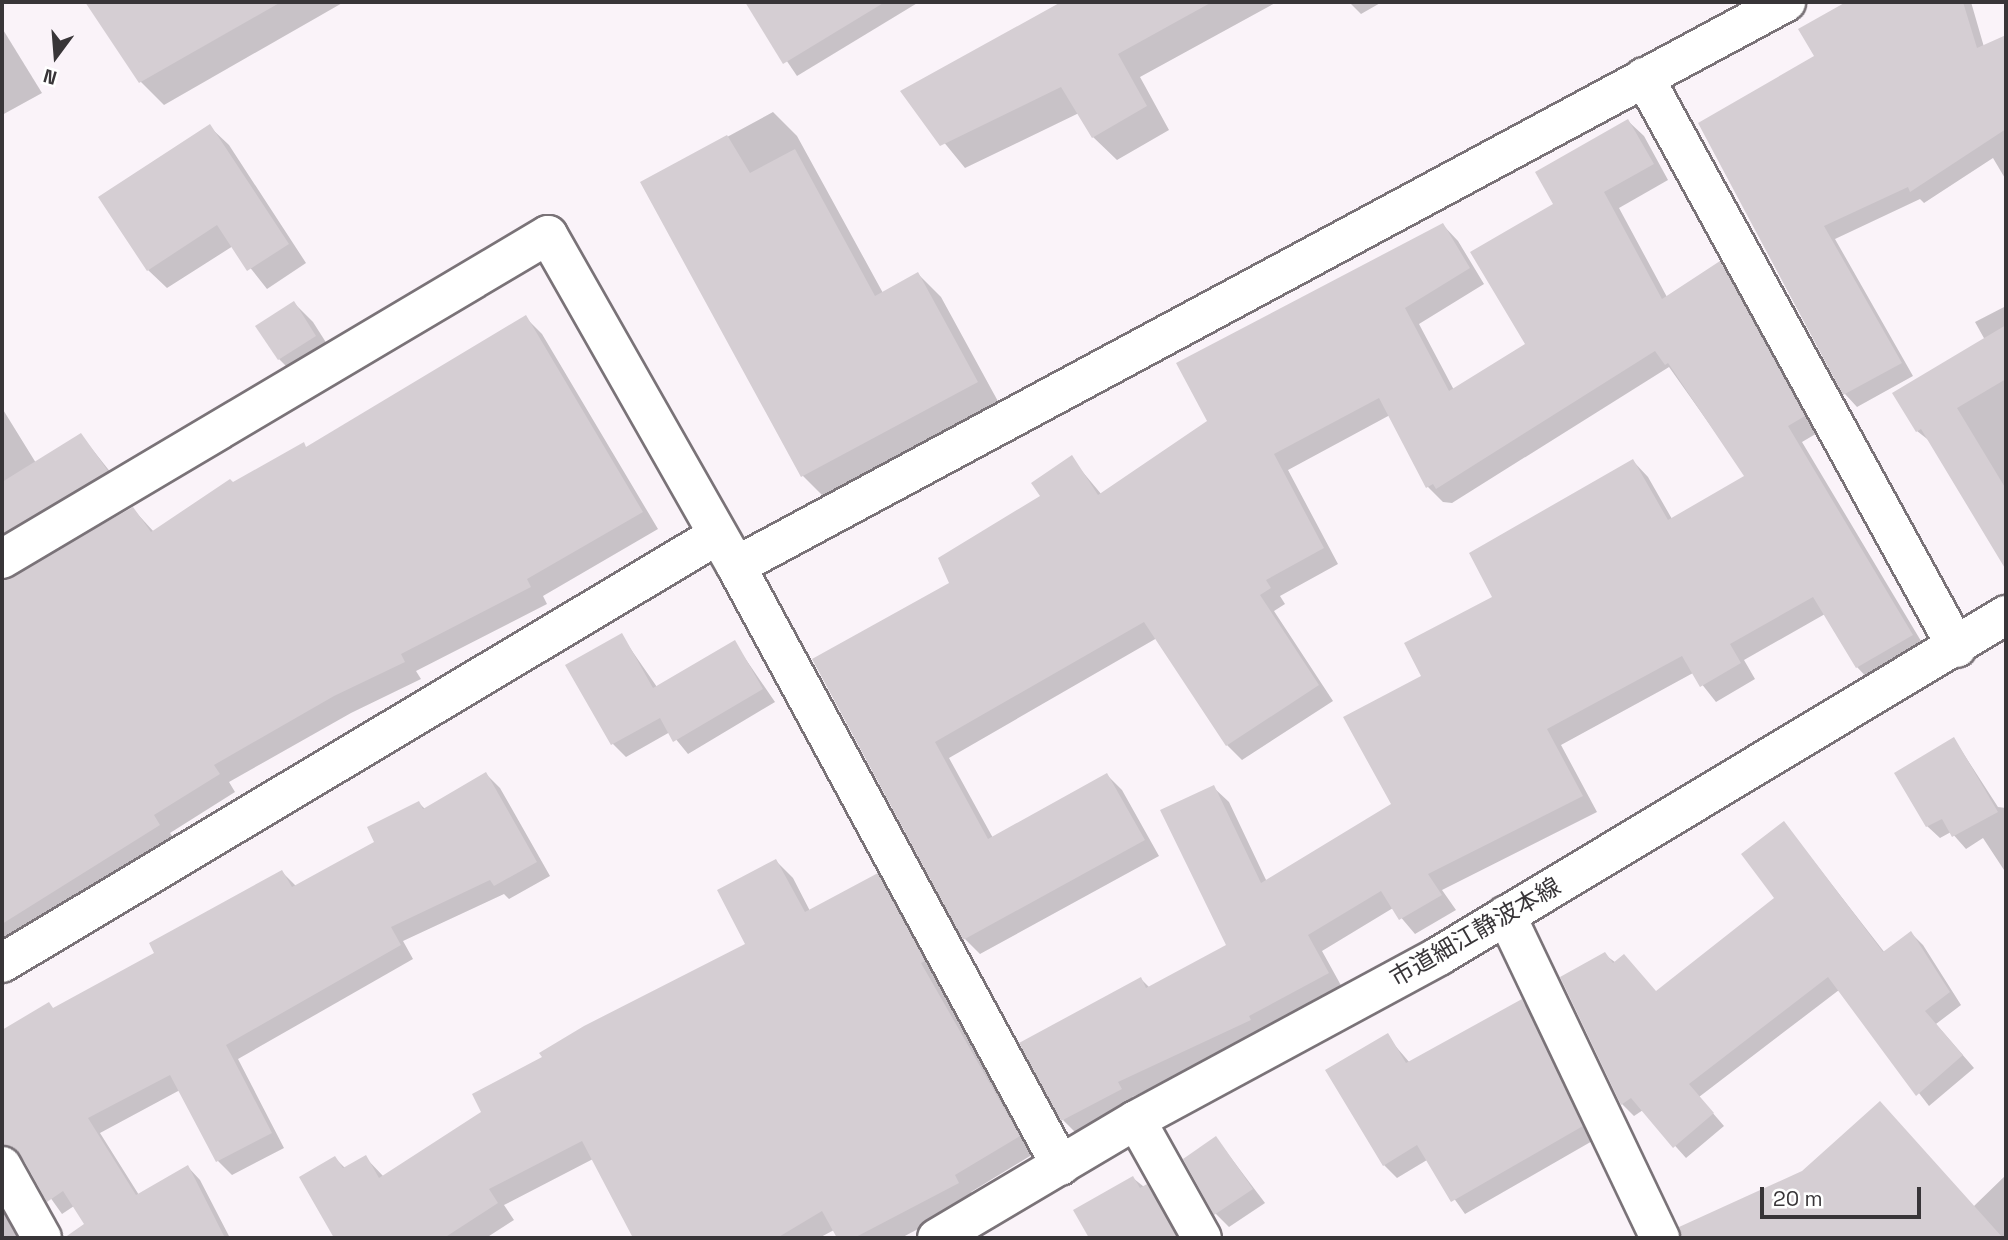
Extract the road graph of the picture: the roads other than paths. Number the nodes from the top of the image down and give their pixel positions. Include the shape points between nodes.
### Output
1 (1786, 2) edge
2 (1644, 77) junction
3 (726, 551) junction
4 (2, 559) edge
5 (2006, 615) edge
6 (1957, 648) junction
7 (1506, 915) junction
8 (2, 962) edge
9 (1136, 1120) junction
10 (2, 1166) edge
11 (1061, 1166) junction
12 (42, 1238) edge
13 (937, 1238) edge
14 (1202, 1238) edge
15 (1660, 1238) edge

1 - 2 street
2 - 3 street
2 - 6 street
3 - 4 street via 548,235
3 - 8 street
3 - 11 street
5 - 6 street, 市道細江静波本線
6 - 7 street, 市道細江静波本線 via 1808,731
7 - 9 street, 市道細江静波本線
7 - 15 street
9 - 11 street, 市道細江静波本線
9 - 14 street
10 - 12 street
11 - 13 street, 市道細江静波本線

